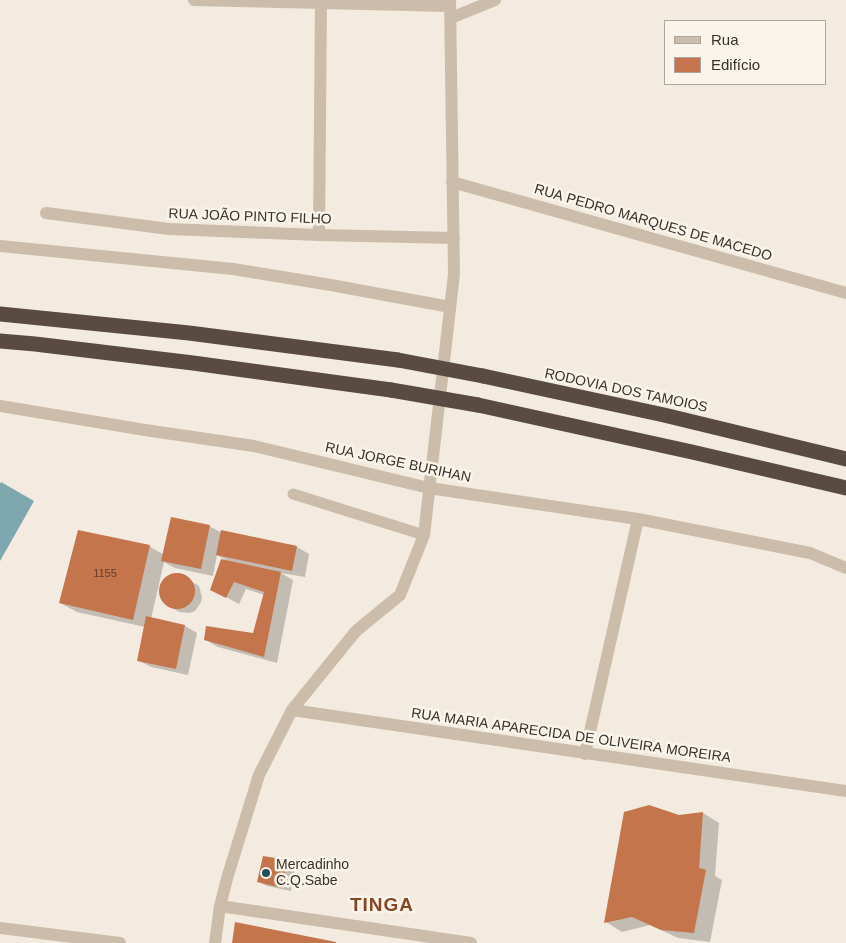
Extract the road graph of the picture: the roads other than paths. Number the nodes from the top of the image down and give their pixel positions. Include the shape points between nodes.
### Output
1 (194, 0) edge
2 (226, 0) edge
3 (495, 0) edge
4 (321, 2) edge
5 (450, 8) edge
6 (452, 182) junction
7 (46, 213) dead end
8 (319, 236) junction
9 (454, 238) junction
10 (0, 246) edge
11 (846, 293) edge
12 (450, 307) junction
13 (0, 314) edge
14 (0, 341) edge
15 (0, 406) edge
16 (846, 459) edge
17 (429, 488) junction
18 (846, 488) edge
19 (293, 494) dead end
20 (638, 520) junction
21 (424, 534) junction
22 (846, 568) edge
23 (292, 710) junction
24 (585, 754) junction
25 (846, 792) edge
26 (220, 906) junction
27 (0, 928) edge
28 (120, 943) edge
29 (214, 943) edge
30 (471, 943) edge

1 - 2 street
2 - 4 street
3 - 5 street
4 - 5 street
4 - 8 street
5 - 6 street
6 - 9 street
6 - 11 street, RUA PEDRO MARQUES DE MACEDO
7 - 8 street, RUA JOÃO PINTO FILHO via 169,229
8 - 9 street, RUA JOÃO PINTO FILHO
9 - 12 street
10 - 12 street via 233,269
12 - 17 street
13 - 16 highway, RODOVIA DOS TAMOIOS, bridge via 190,333 398,360 664,415
14 - 18 highway, bridge via 183,362 478,405
15 - 17 street, RUA JORGE BURIHAN via 254,446
17 - 20 street, RUA JORGE BURIHAN
17 - 21 street
19 - 21 lane
20 - 22 street, RUA JORGE BURIHAN via 810,553
20 - 24 street
21 - 23 street via 400,595 356,631
23 - 24 street, RUA MARIA APARECIDA DE OLIVEIRA MOREIRA
23 - 26 street via 259,775
24 - 25 street, RUA MARIA APARECIDA DE OLIVEIRA MOREIRA
26 - 29 street
26 - 30 street
27 - 28 street

